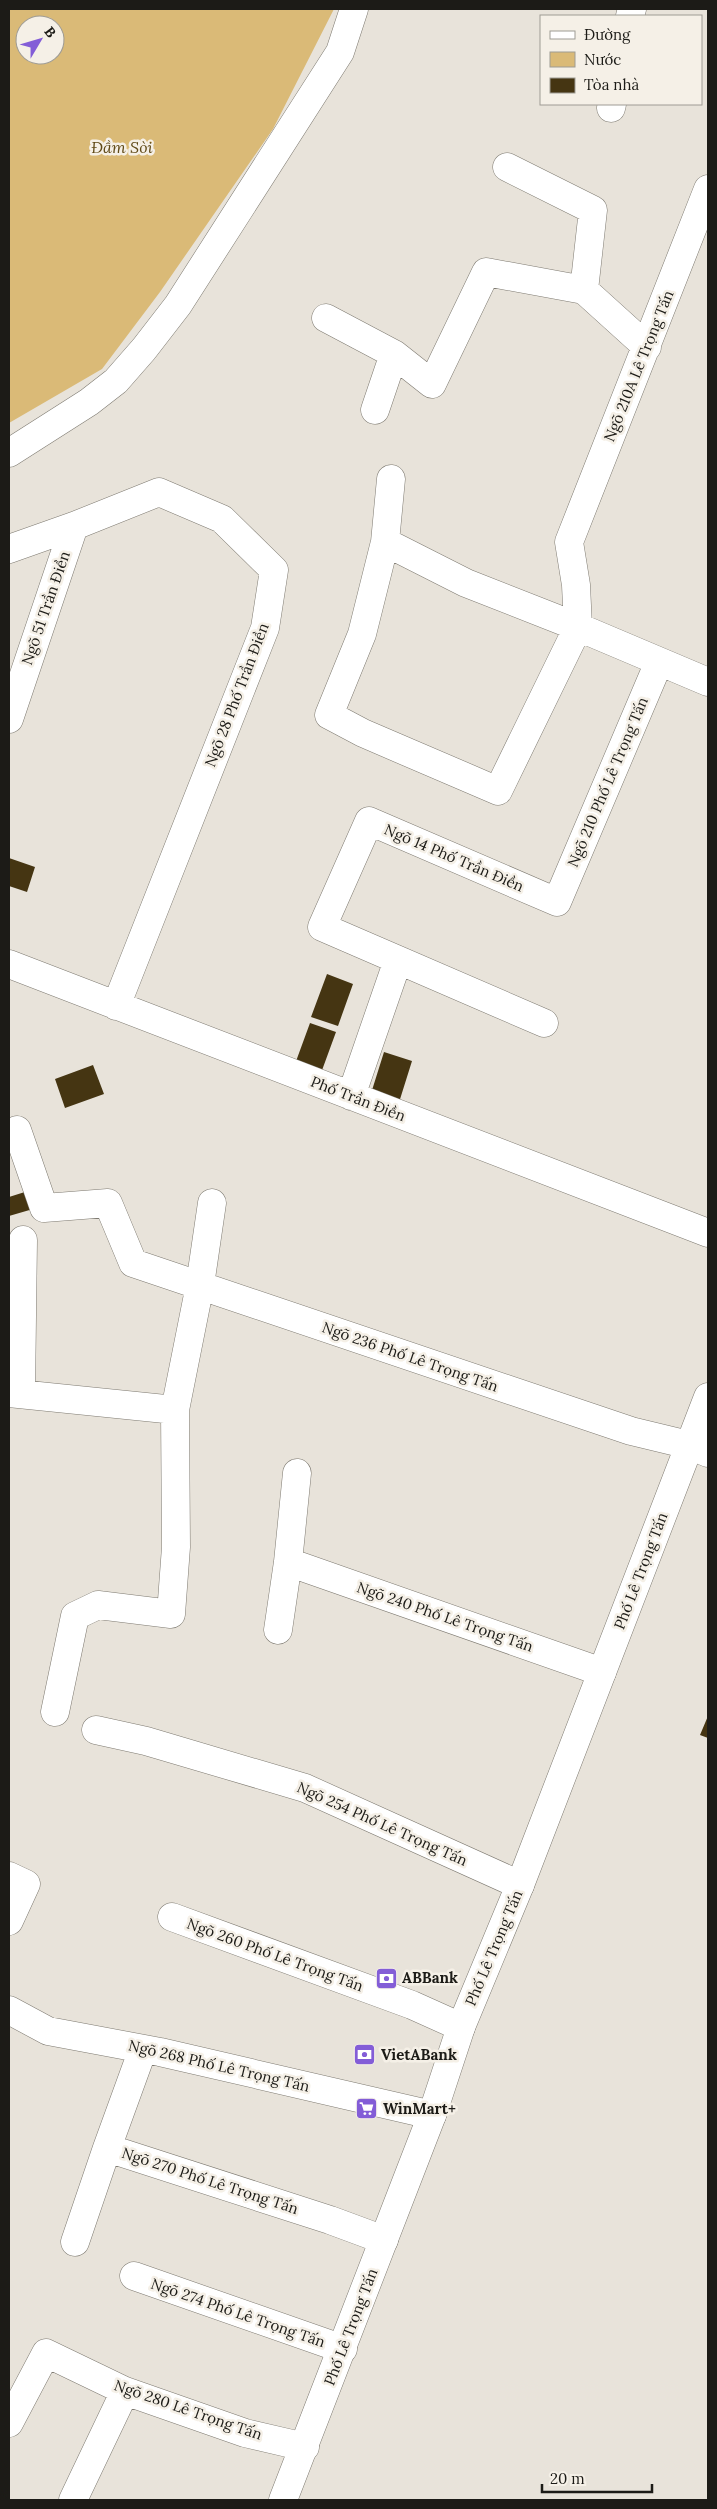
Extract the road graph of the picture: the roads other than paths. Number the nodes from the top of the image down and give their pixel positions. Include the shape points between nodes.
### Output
1 (354, 9) edge
2 (507, 167) dead end
3 (708, 189) edge
4 (584, 290) junction
5 (326, 318) dead end
6 (647, 347) junction
7 (394, 354) junction
8 (375, 410) dead end
9 (9, 453) edge
10 (391, 479) dead end
11 (74, 526) junction
12 (385, 542) junction
13 (9, 549) edge
14 (578, 627) junction
15 (659, 662) junction
16 (708, 682) edge
17 (9, 719) edge
18 (557, 902) joint
19 (398, 960) junction
20 (9, 964) edge
21 (116, 1006) junction
22 (544, 1023) dead end
23 (351, 1096) junction
24 (17, 1130) dead end
25 (212, 1203) dead end
26 (44, 1208) junction
27 (708, 1233) edge
28 (16, 1241) edge
29 (200, 1285) junction
30 (15, 1393) edge
31 (708, 1397) edge
32 (175, 1410) junction
33 (698, 1449) edge
34 (297, 1473) dead end
35 (288, 1562) junction
36 (278, 1630) dead end
37 (602, 1672) junction
38 (55, 1712) dead end
39 (96, 1730) dead end
40 (9, 1876) edge
41 (520, 1885) junction
42 (172, 1917) dead end
43 (9, 1921) edge
44 (9, 2010) edge
45 (461, 2027) junction
46 (143, 2049) junction
47 (432, 2115) junction
48 (107, 2148) junction
49 (384, 2240) junction
50 (75, 2242) dead end
51 (134, 2276) dead end
52 (343, 2349) junction
53 (125, 2391) junction
54 (9, 2423) edge
55 (305, 2447) junction
56 (73, 2500) edge
57 (283, 2500) edge

1 - 9 street via 340,52 178,305 144,349 116,381 89,402
2 - 4 street via 593,210
3 - 6 street, Ngõ 210A Lê Trọng Tấn
4 - 6 street
4 - 7 street via 486,272 432,384
5 - 7 street
6 - 14 street, Ngõ 210A Lê Trọng Tấn via 569,542
7 - 8 street
10 - 12 street
11 - 13 street
11 - 17 street, Ngõ 51 Trần Điền
11 - 21 street, Ngõ 28 Phố Trần Điền via 159,492 222,519 274,570 265,628
12 - 14 street via 466,582
12 - 14 street via 362,634 329,715 363,733 498,791
14 - 15 street
15 - 16 street
15 - 18 street, Ngõ 210 Phố Lê Trọng Tấn
18 - 19 street, Ngõ 14 Phố Trần Điền via 369,821 322,927
19 - 22 street, Ngõ 14 Phố Trần Điền
19 - 23 street
20 - 21 street, Phố Trần Điền
21 - 23 street, Phố Trần Điền
23 - 27 street, Phố Trần Điền
24 - 26 street
25 - 29 street
26 - 28 street
26 - 29 street, Ngõ 236 Phố Lê Trọng Tấn via 108,1203 133,1263
28 - 30 street
29 - 32 street
29 - 33 street, Ngõ 236 Phố Lê Trọng Tấn via 631,1431
30 - 32 street
31 - 33 street, Phố Lê Trọng Tấn
32 - 38 street via 176,1547 172,1614 98,1605 74,1616
33 - 37 street, Phố Lê Trọng Tấn
34 - 35 street
35 - 36 street
35 - 37 street, Ngõ 240 Phố Lê Trọng Tấn
37 - 41 street, Phố Lê Trọng Tấn
39 - 41 street, Ngõ 254 Phố Lê Trọng Tấn via 146,1741 305,1788
40 - 43 street via 26,1884
41 - 45 street, Phố Lê Trọng Tấn
42 - 45 street, Ngõ 260 Phố Lê Trọng Tấn via 412,2005
44 - 46 street, Ngõ 268 Phố Lê Trọng Tấn via 48,2031
45 - 47 street, Phố Lê Trọng Tấn
46 - 47 street, Ngõ 268 Phố Lê Trọng Tấn
46 - 48 street, Ngõ 270 Phố Lê Trọng Tấn
47 - 49 street, Phố Lê Trọng Tấn
48 - 49 street, Ngõ 270 Phố Lê Trọng Tấn
48 - 50 street
49 - 52 street, Phố Lê Trọng Tấn
51 - 52 street, Ngõ 274 Phố Lê Trọng Tấn
52 - 55 street, Phố Lê Trọng Tấn
53 - 54 street, Ngõ 280 Lê Trọng Tấn via 46,2353
53 - 55 street, Ngõ 280 Lê Trọng Tấn via 245,2433
53 - 56 street
55 - 57 street, Phố Lê Trọng Tấn

